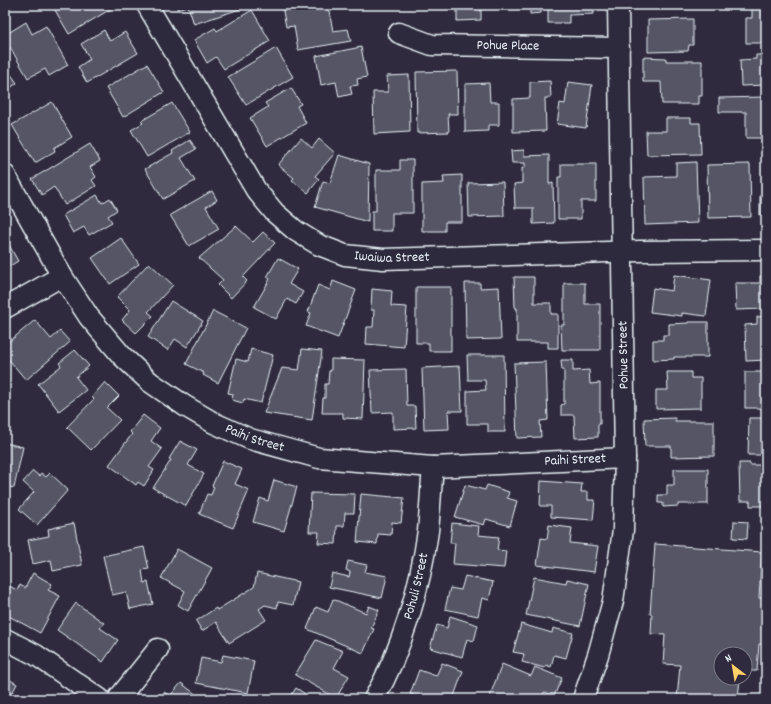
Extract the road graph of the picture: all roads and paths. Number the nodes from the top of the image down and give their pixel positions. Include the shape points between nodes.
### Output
1 (146, 5) edge
2 (618, 5) edge
3 (399, 33) dead end
4 (619, 48) junction
5 (5, 175) edge
6 (766, 250) edge
7 (622, 252) junction
8 (62, 276) junction
9 (5, 308) edge
10 (625, 458) junction
11 (433, 467) junction
12 (5, 639) edge
13 (158, 648) dead end
14 (100, 699) edge
15 (118, 699) edge
16 (374, 699) edge
17 (583, 699) edge

1 - 7 street, Iwaiwa Street via 256,190 275,213 296,232 319,245 345,255 383,259
2 - 4 street, Pohue Street
3 - 4 street, Pohue Place via 432,45
4 - 7 street, Pohue Street
5 - 8 street, Paihi Street
6 - 7 street, Iwaiwa Street
7 - 10 street, Pohue Street
8 - 9 street
8 - 11 street, Paihi Street via 89,317 122,356 150,382 214,423 250,439 319,458
10 - 11 street, Paihi Street
10 - 17 street, Pohue Street via 624,530 613,601
11 - 16 street, Pohuli Street via 428,532 419,578 405,629
12 - 14 street via 36,655
13 - 15 street

